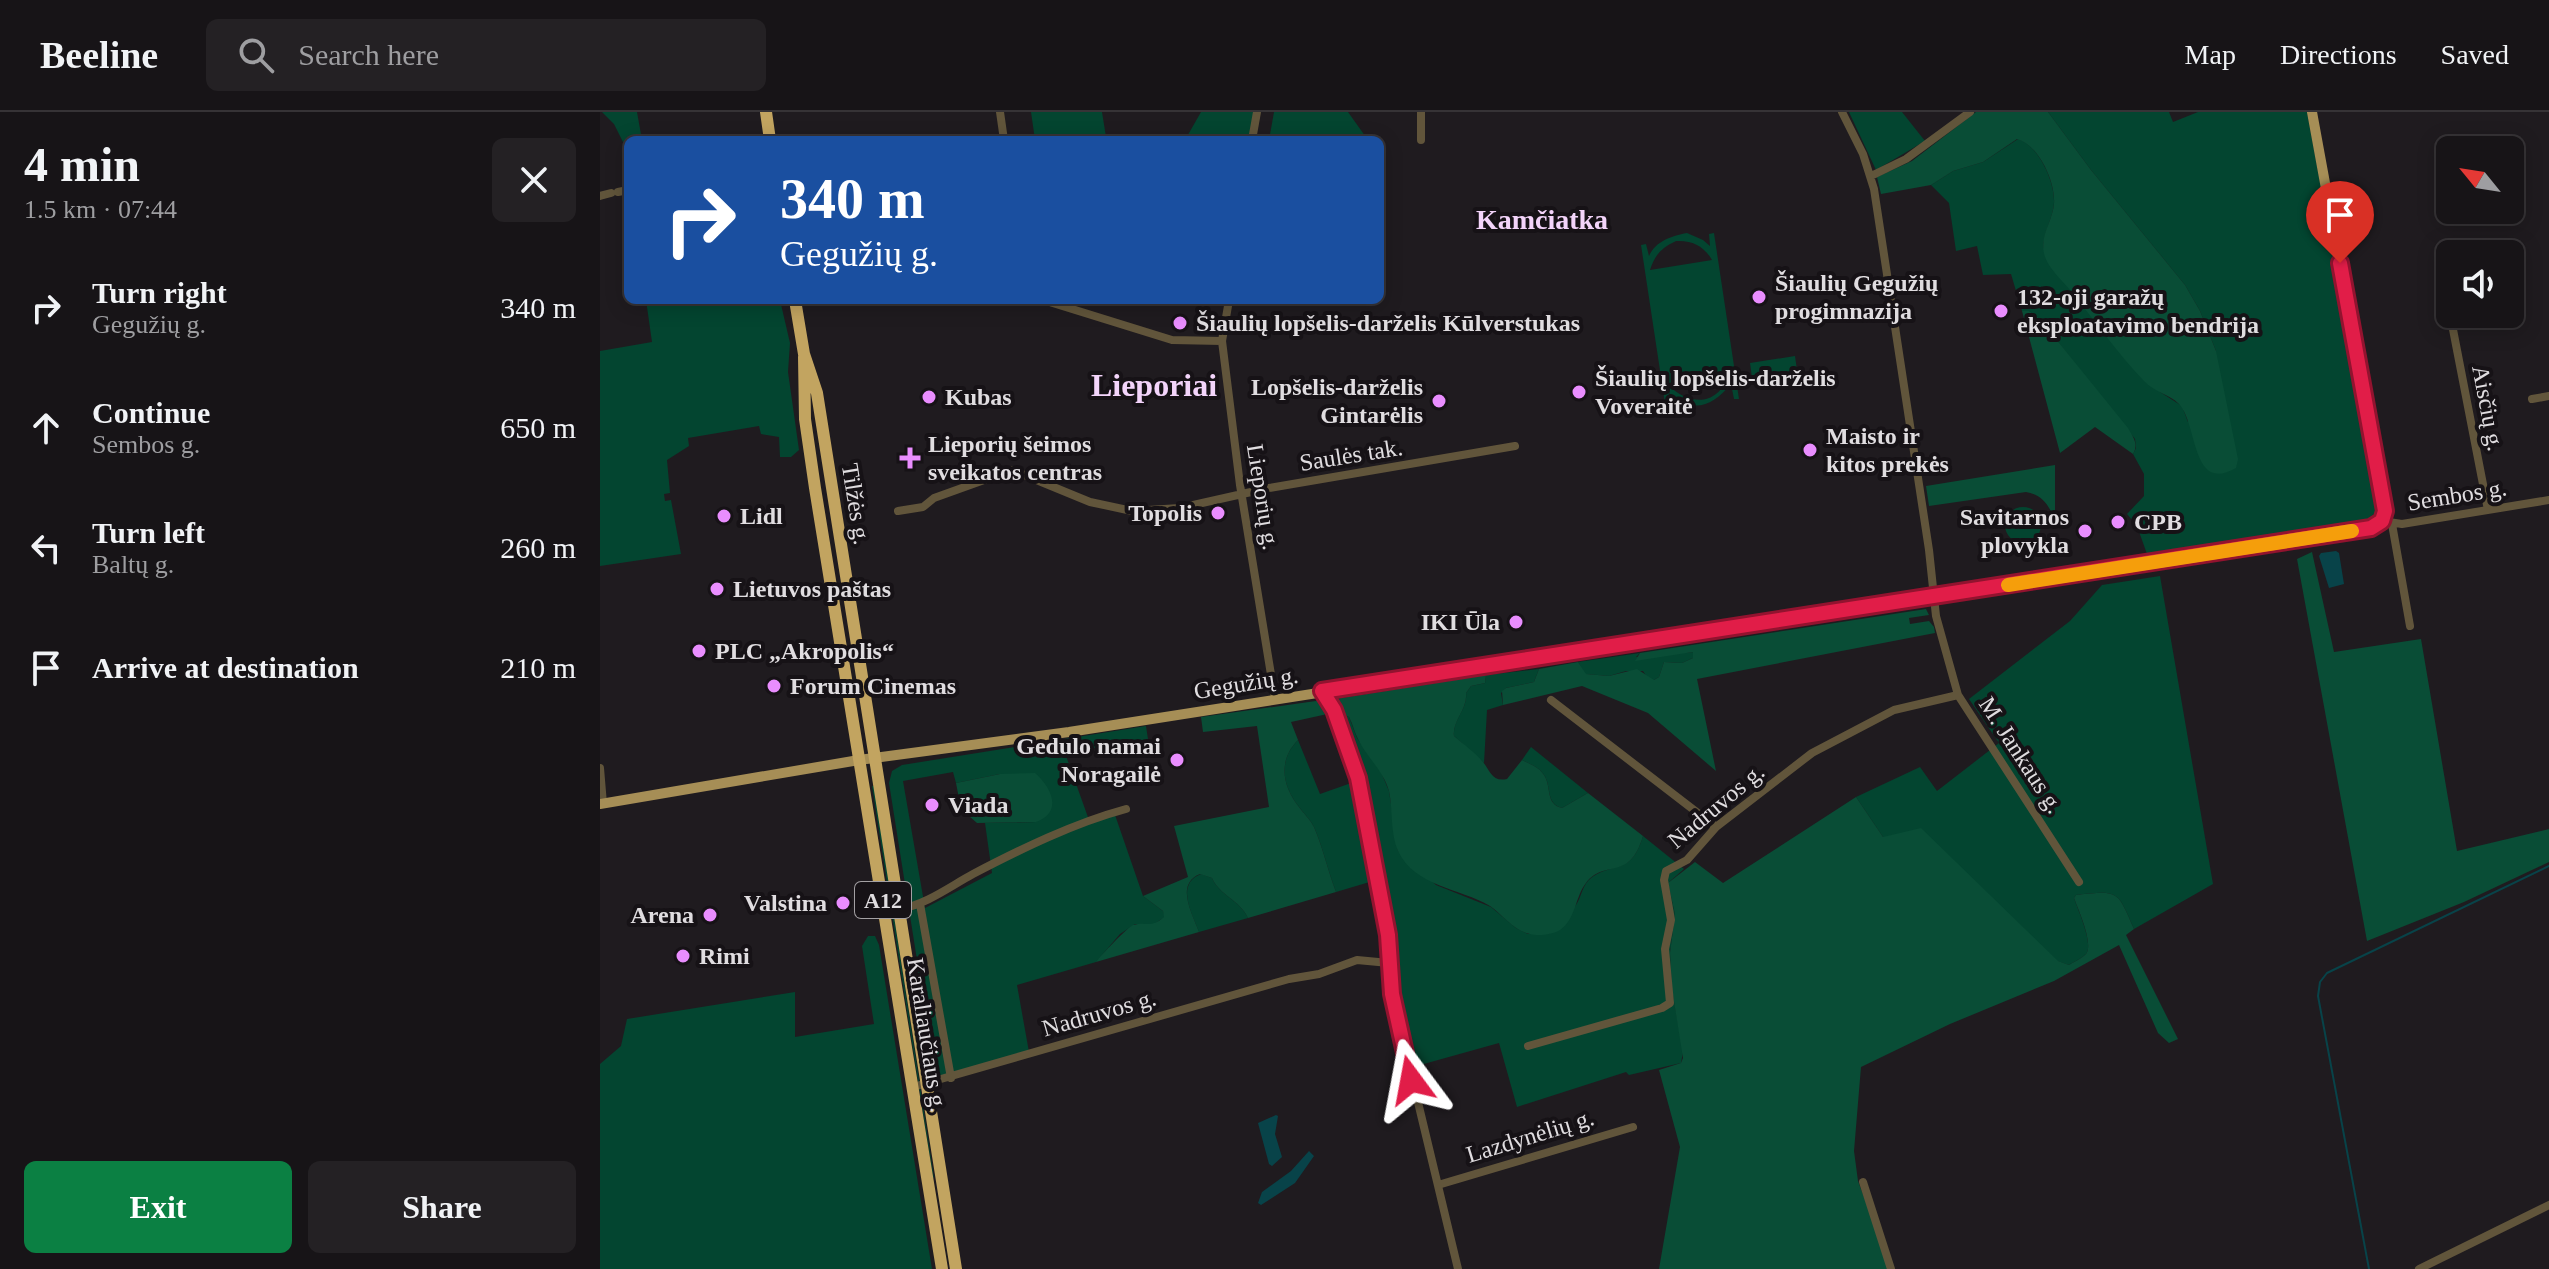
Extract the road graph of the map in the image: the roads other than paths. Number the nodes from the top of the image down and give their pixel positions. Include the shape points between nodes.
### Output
1 (766, 112) edge
2 (1000, 112) edge
3 (1257, 112) edge
4 (1421, 112) edge
5 (1842, 112) edge
6 (1970, 112) edge
7 (2312, 112) edge
8 (769, 136) edge
9 (1003, 136) edge
10 (1253, 136) edge
11 (1421, 140) dead end
12 (1871, 176) junction
13 (624, 191) edge
14 (600, 196) edge
15 (796, 304) edge
16 (1056, 304) edge
17 (1228, 304) edge
18 (2453, 328) edge
19 (1222, 341) junction
20 (804, 354) junction
21 (2549, 396) edge
22 (2532, 399) dead end
23 (1515, 446) dead end
24 (1241, 495) junction
25 (2549, 500) edge
26 (2488, 510) junction
27 (898, 511) dead end
28 (2387, 522) junction
29 (2089, 573) joint
30 (1934, 596) junction
31 (2410, 626) dead end
32 (1322, 691) junction
33 (1958, 695) junction
34 (1275, 699) junction
35 (1551, 700) dead end
36 (876, 758) junction
37 (859, 760) junction
38 (600, 768) edge
39 (602, 804) edge
40 (1126, 809) dead end
41 (1716, 827) junction
42 (2079, 882) dead end
43 (920, 904) junction
44 (900, 909) junction
45 (1389, 963) junction
46 (1528, 1046) dead end
47 (951, 1078) junction
48 (927, 1084) junction
49 (913, 1087) junction
50 (1633, 1127) dead end
51 (1863, 1182) dead end
52 (1438, 1185) junction
53 (2549, 1205) edge
54 (942, 1269) edge
55 (956, 1269) edge
56 (1458, 1269) edge
57 (1891, 1269) edge
58 (2419, 1269) edge

1 - 8 highway
2 - 9 street
3 - 10 street
4 - 11 street
5 - 12 street, M. Jankaus g.
6 - 12 street via 1906,159
7 - 28 main road
12 - 30 street, M. Jankaus g.
13 - 14 street
15 - 20 highway, Tilžės g. / A12
16 - 19 street via 1172,340
17 - 19 street, Lieporių g.
18 - 26 street, Aisčių g.
19 - 24 street, Lieporių g.
20 - 36 highway, Tilžės g. / A12 via 817,393
20 - 37 highway, Tilžės g. / A12 via 805,419
21 - 22 street
23 - 24 street, Saulės tak.
24 - 27 street, Saulės tak. via 1180,508 1132,511 1090,502 1012,470 934,498 923,507
24 - 34 street, Lieporių g.
25 - 26 street, Sembos g.
26 - 28 street, Sembos g.
28 - 29 main road, Sembos g.
28 - 31 street
29 - 30 main road, Gegužių g.
30 - 32 main road, Gegužių g.
30 - 33 street, M. Jankaus g.
32 - 34 main road, Gegužių g.
32 - 45 street via 1358,778
33 - 41 street, Nadruvos g. via 1894,710 1821,748
33 - 42 street, M. Jankaus g.
34 - 36 main road, Gegužių g.
35 - 41 street
36 - 37 main road, Gegužių g.
36 - 44 highway, Karaliaučiaus g. / A12
37 - 39 main road, Gegužių g.
37 - 49 highway, Karaliaučiaus g. / A12
38 - 39 street
40 - 43 street via 974,873
41 - 46 street, Nadruvos g. via 1687,860 1666,871 1670,1003
43 - 44 street
43 - 47 street
44 - 48 highway, Karaliaučiaus g. / A12
45 - 47 street, Nadruvos g. via 1357,960
45 - 52 street
47 - 48 street, Nadruvos g.
48 - 49 street, Nadruvos g.
48 - 55 highway, Karaliaučiaus g. / A12
49 - 54 highway, Karaliaučiaus g. / A12
50 - 52 street, Lazdynėlių g.
51 - 57 street
52 - 56 street
53 - 58 street

